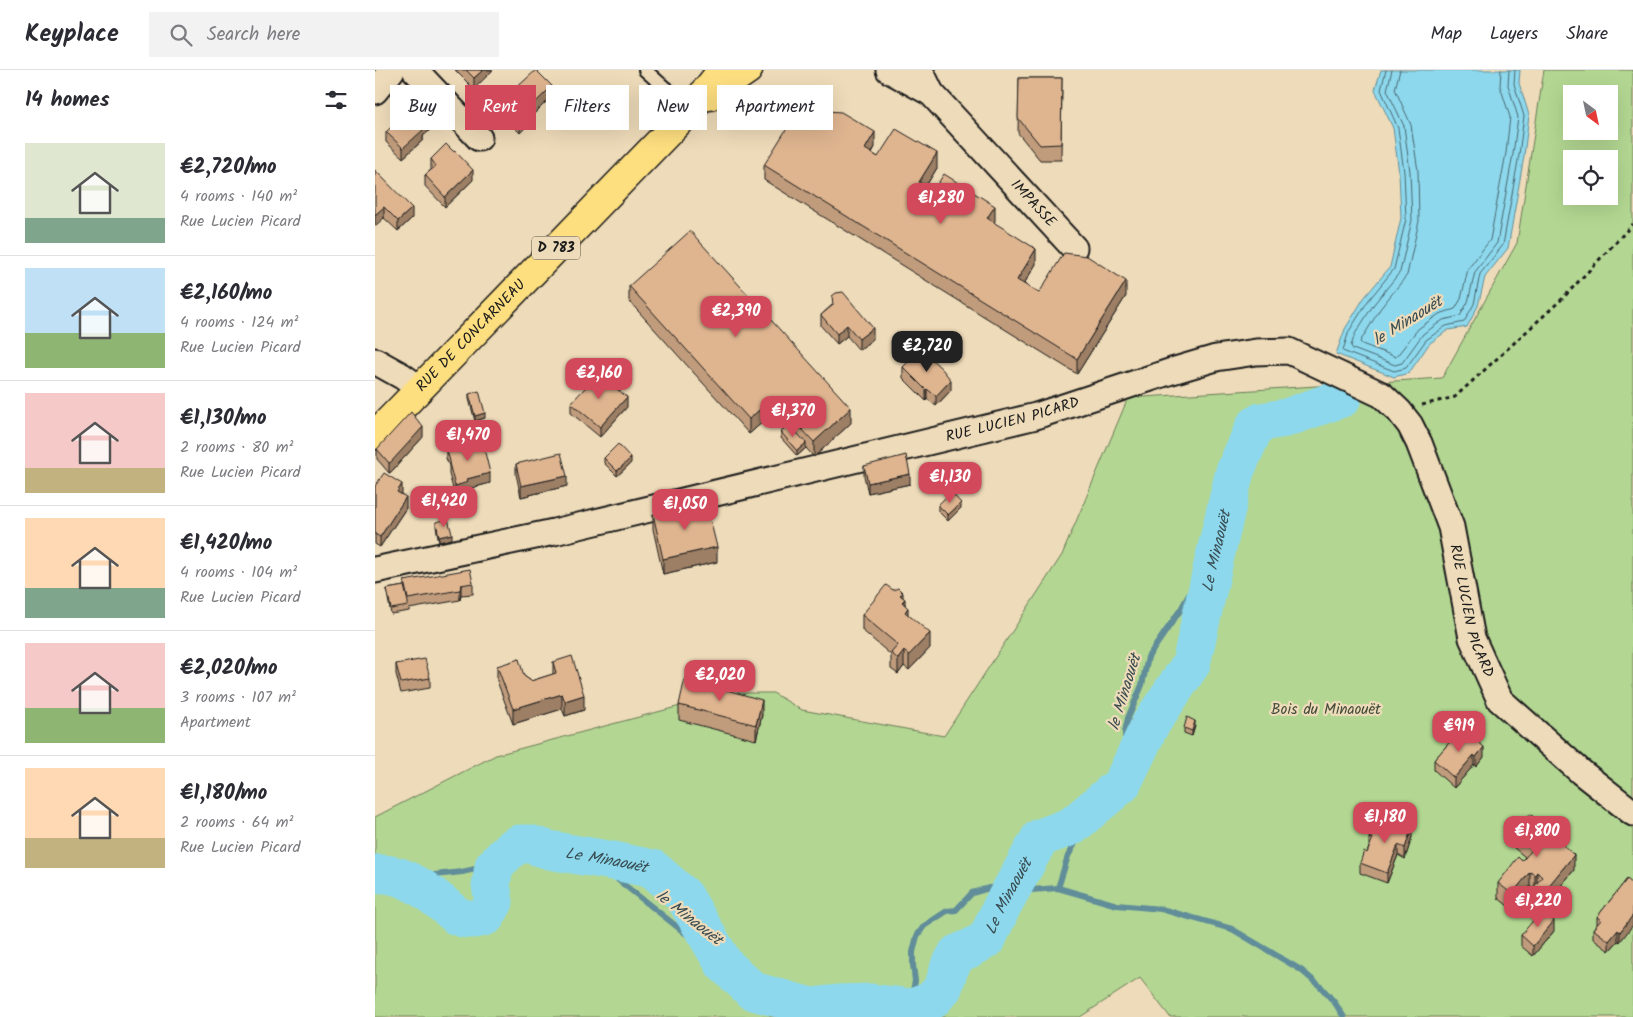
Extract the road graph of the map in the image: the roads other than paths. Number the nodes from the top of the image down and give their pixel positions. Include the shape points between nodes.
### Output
1 (392, 70) edge
2 (415, 70) edge
3 (645, 70) edge
4 (722, 70) edge
5 (748, 70) edge
6 (889, 70) edge
7 (920, 70) edge
8 (662, 85) edge
9 (707, 89) edge
10 (375, 91) edge
11 (931, 93) junction
12 (707, 98) edge
13 (671, 130) edge
14 (479, 138) dead end
15 (1074, 248) dead end
16 (375, 361) edge
17 (419, 388) junction
18 (375, 435) edge
19 (375, 570) edge
20 (1633, 813) edge

1 - 10 street
2 - 14 street
3 - 8 lane
4 - 9 main road, RUE DE CONCARNEAU / D 783
5 - 12 main road, RUE DE CONCARNEAU / D 783
6 - 11 street
7 - 11 street
11 - 15 street, IMPASSE
13 - 17 main road, RUE DE CONCARNEAU / D 783
16 - 17 street
17 - 18 main road, RUE DE CONCARNEAU / D 783
19 - 20 street, RUE LUCIEN PICARD via 554,532 1035,416 1216,358 1289,351 1391,403 1410,426 1451,527 1472,638 1500,700

